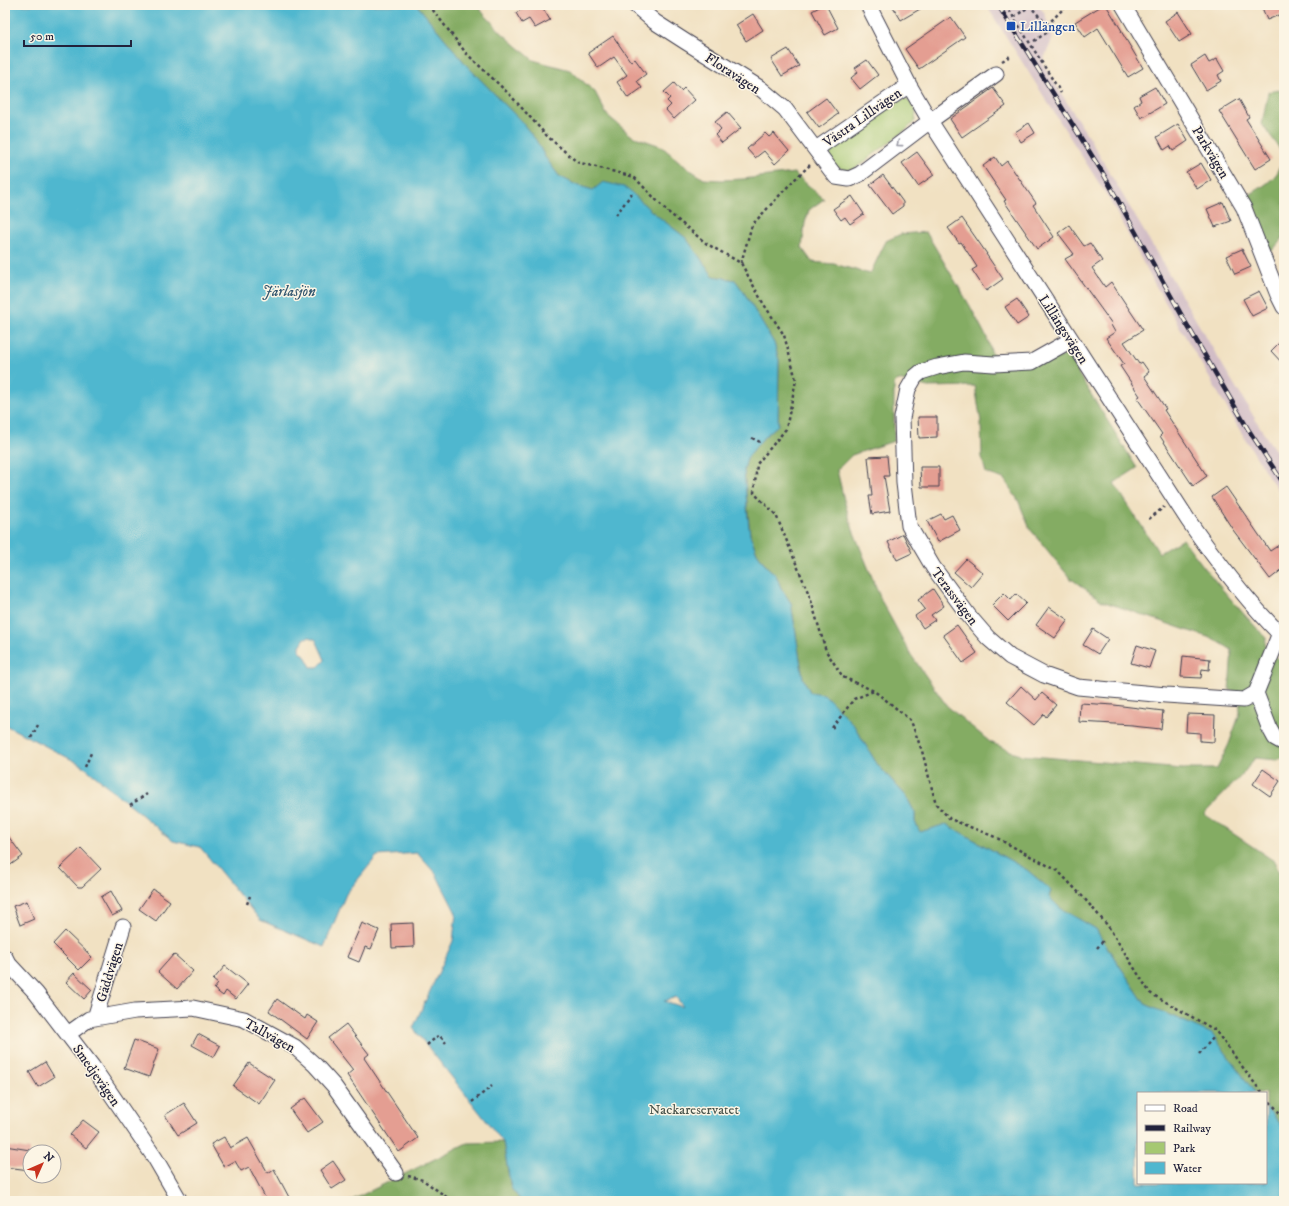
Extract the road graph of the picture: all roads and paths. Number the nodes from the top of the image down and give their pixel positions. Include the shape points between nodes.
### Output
1 (429, 5) edge
2 (634, 5) edge
3 (868, 5) edge
4 (1006, 5) edge
5 (1067, 5) edge
6 (1123, 5) edge
7 (1029, 6) edge
8 (1014, 17) junction
9 (1047, 25) junction
10 (1034, 41) dead end
11 (1012, 55) dead end
12 (1006, 58) dead end
13 (996, 74) dead end
14 (909, 85) junction
15 (1061, 93) dead end
16 (930, 121) junction
17 (817, 152) junction
18 (632, 193) dead end
19 (616, 215) dead end
20 (741, 263) junction
21 (1284, 307) edge
22 (1071, 340) junction
23 (752, 438) dead end
24 (760, 442) dead end
25 (1173, 499) junction
26 (1149, 519) dead end
27 (1282, 636) edge
28 (874, 691) junction
29 (1256, 693) junction
30 (38, 725) dead end
31 (832, 728) dead end
32 (31, 738) dead end
33 (1284, 743) edge
34 (91, 753) dead end
35 (85, 767) dead end
36 (147, 794) dead end
37 (130, 805) dead end
38 (250, 896) dead end
39 (247, 904) dead end
40 (123, 927) dead end
41 (1103, 941) dead end
42 (1097, 948) dead end
43 (5, 957) edge
44 (95, 1018) junction
45 (68, 1034) junction
46 (1214, 1037) dead end
47 (446, 1043) dead end
48 (427, 1045) dead end
49 (1199, 1054) dead end
50 (492, 1086) dead end
51 (1261, 1092) edge
52 (1267, 1098) edge
53 (472, 1102) dead end
54 (1284, 1118) edge
55 (396, 1174) joint
56 (180, 1201) edge
57 (452, 1201) edge

1 - 20 path via 466,53 511,96 547,136 577,162 634,176 668,212 707,244
2 - 17 street, Floravägen via 655,22 760,88 785,109
3 - 14 street, Lillängsvägen
4 - 8 path
5 - 9 path
6 - 21 street, Parkvägen via 1244,208
7 - 8 path
7 - 9 path
8 - 15 path
9 - 10 path via 1046,33
11 - 12 path
13 - 16 street, Floravägen
14 - 16 street, Lillängsvägen
14 - 17 street, Västra Lillvägen
16 -> 17 street, Floravägen via 860,174 849,179 836,177
16 - 22 street, Lillängsvägen
17 - 20 path via 804,172 752,225
18 - 19 path
20 - 28 path via 784,336 796,380 786,429 757,464 754,493 776,515 810,597 826,651 843,677
22 - 25 street, Lillängsvägen
22 - 29 street, Terassvägen via 1032,362 964,362 937,366 914,377 908,389 902,418 904,483 909,526 933,567 983,633 1010,657 1044,676 1078,687 1159,694 1244,700
23 - 24 path
25 - 26 path
25 - 27 street, Lillängsvägen via 1218,564
27 - 29 street
28 - 31 path via 854,699
28 - 51 path via 911,720 936,804 945,814 995,837 1058,872 1108,926 1150,993 1215,1030
29 - 33 street via 1275,738
30 - 32 path
34 - 35 path
36 - 37 path
38 - 39 path
40 - 44 street, Gäddvägen
41 - 42 path
43 - 45 street, Smedjevägen
44 - 45 street, Tallvägen via 89,1019
44 - 55 street, Tallvägen via 135,1011 193,1008 244,1019 295,1047 315,1065 334,1086
45 - 56 street, Smedjevägen via 155,1158
46 - 49 path
47 - 48 path via 439,1035
50 - 53 path
52 - 54 path
55 - 57 path via 424,1180

